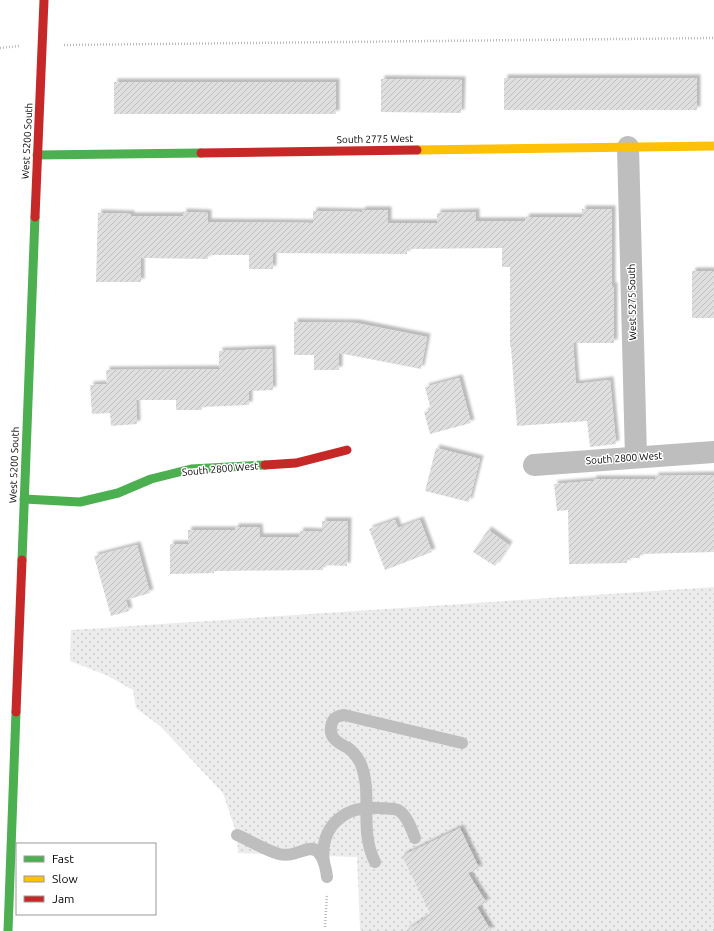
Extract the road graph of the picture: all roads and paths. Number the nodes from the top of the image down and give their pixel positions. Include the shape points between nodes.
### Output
1 (44, 0) edge
2 (714, 38) edge
3 (76, 45) dead end
4 (13, 47) dead end
5 (0, 48) edge
6 (714, 146) edge
7 (628, 147) junction
8 (37, 155) junction
9 (347, 450) dead end
10 (714, 452) edge
11 (636, 457) junction
12 (534, 465) dead end
13 (24, 499) junction
14 (462, 743) dead end
15 (366, 808) junction
16 (237, 835) dead end
17 (415, 838) dead end
18 (5, 849) edge
19 (375, 862) dead end
20 (324, 863) junction
21 (327, 877) joint
22 (325, 927) dead end
23 (8, 931) edge

1 - 8 street, West 5200 South
2 - 3 path
4 - 5 path
6 - 7 street, South 2775 West
7 - 8 street, South 2775 West
7 - 11 street, West 5275 South
8 - 13 street, West 5200 South
9 - 13 street, South 2800 West via 296,463 191,469 80,502
10 - 11 street, South 2800 West
11 - 12 street, South 2800 West
13 - 18 street, West 5200 South
14 - 15 lane via 344,715 338,716 331,728 332,736 338,744 354,753 360,763 365,783
15 - 17 lane via 397,810 404,815
15 - 19 lane via 366,837
15 - 20 lane via 341,817 330,827 323,847
16 - 20 lane via 279,854 314,849
18 - 23 street, West 5200 South
20 - 21 lane
21 - 22 path

